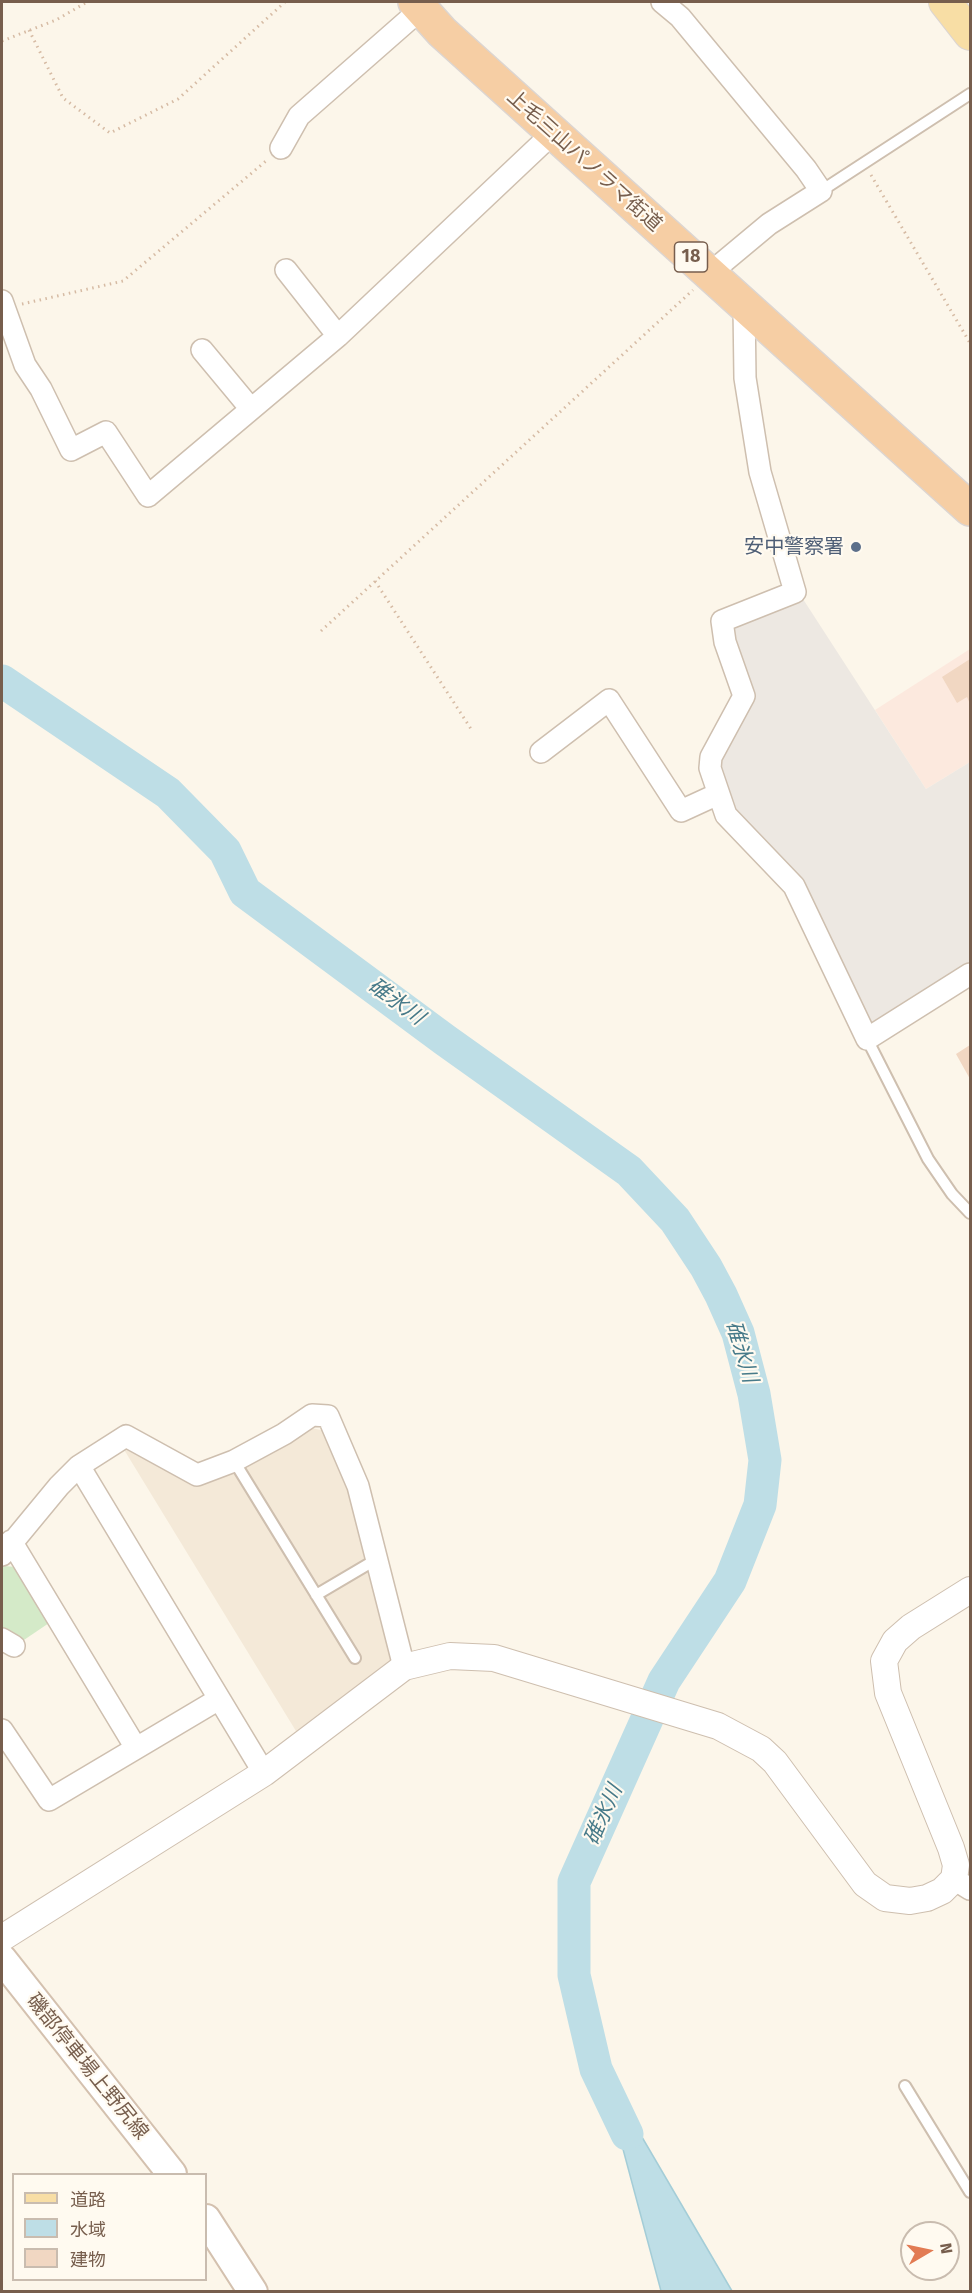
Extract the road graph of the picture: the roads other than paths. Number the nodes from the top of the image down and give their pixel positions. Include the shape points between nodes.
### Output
1 (662, 2) edge
2 (945, 2) edge
3 (418, 5) edge
4 (970, 34) edge
5 (970, 94) edge
6 (553, 133) junction
7 (281, 148) road end
8 (821, 191) junction
9 (286, 270) dead end
10 (709, 274) junction
11 (3, 305) edge
12 (744, 305) junction
13 (338, 336) junction
14 (202, 350) dead end
15 (251, 409) junction
16 (966, 498) edge
17 (541, 752) dead end
18 (718, 794) junction
19 (970, 974) edge
20 (867, 1039) junction
21 (970, 1213) edge
22 (234, 1461) junction
23 (79, 1466) junction
24 (6, 1548) edge
25 (376, 1559) junction
26 (970, 1590) edge
27 (316, 1595) junction
28 (355, 1658) dead end
29 (404, 1667) junction
30 (219, 1699) junction
31 (2, 1730) edge
32 (136, 1748) junction
33 (264, 1773) junction
34 (962, 1884) edge
35 (2, 1938) edge
36 (4, 1966) edge
37 (905, 2086) dead end
38 (170, 2173) edge
39 (970, 2192) edge
40 (207, 2221) edge
41 (253, 2292) edge

1 - 8 street via 680,17
2 - 4 main road
3 - 6 highway, 上毛三山パノラマ街道 / 18 via 442,33
3 - 7 street via 300,116
5 - 8 lane
6 - 10 highway, 上毛三山パノラマ街道 / 18
6 - 13 street
8 - 10 street via 769,224
9 - 13 street
10 - 12 highway, 上毛三山パノラマ街道 / 18
11 - 15 street via 25,365 71,450 106,432 148,496
12 - 16 highway, 上毛三山パノラマ街道 / 18
12 - 18 street via 745,378 760,472 795,592 722,621 725,642 744,696 711,758
13 - 15 street
14 - 15 street
17 - 18 street via 609,700 681,811
18 - 20 street via 726,815 794,886
19 - 20 street
20 - 21 lane via 928,1159
22 - 23 street via 197,1475 126,1436
22 - 25 street via 312,1415 328,1416 358,1486
22 - 27 lane
23 - 24 street
23 - 30 street
24 - 32 street
25 - 27 lane
25 - 29 street
26 - 34 street via 911,1627 895,1641 884,1661 888,1693
27 - 28 lane
29 - 33 street
29 - 34 street via 450,1656 494,1658 718,1726 761,1749 775,1762 866,1884 885,1898 927,1898
30 - 32 street
30 - 33 street
31 - 32 street via 49,1800
33 - 35 street
36 - 38 main road, 磯部停車場上野尻線
37 - 39 lane
40 - 41 main road

